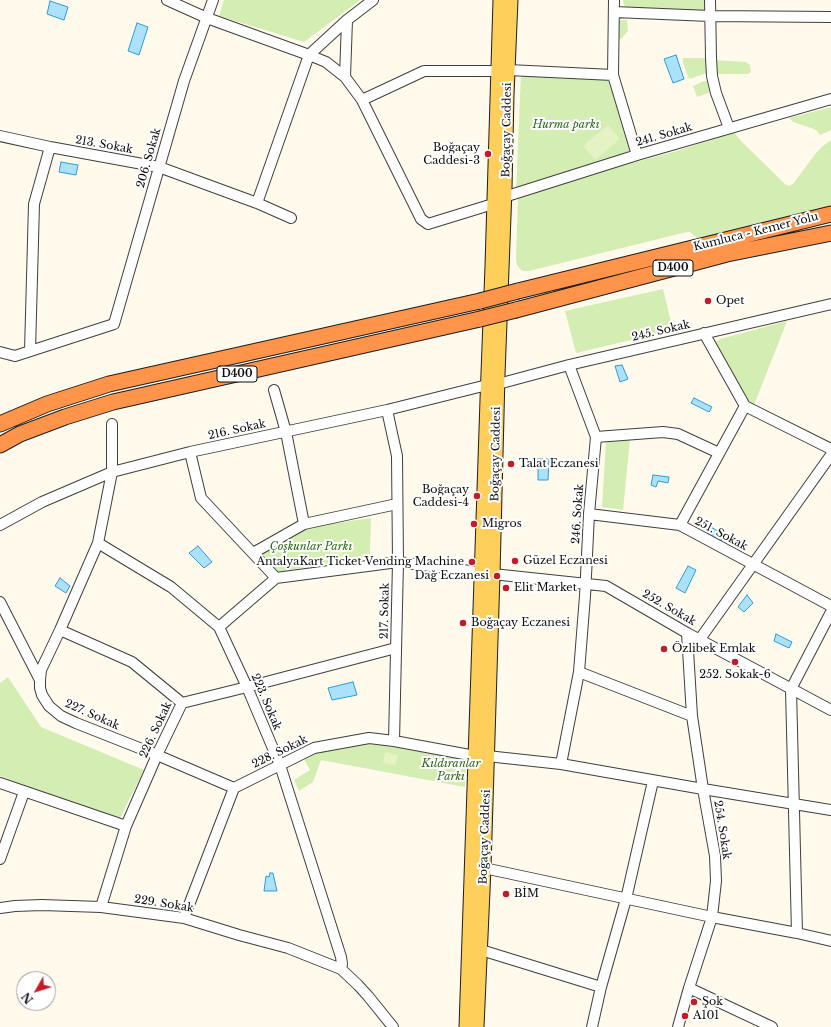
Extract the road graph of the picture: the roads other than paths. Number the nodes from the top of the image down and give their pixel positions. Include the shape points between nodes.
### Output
1 (167, 0) edge
2 (213, 0) edge
3 (373, 0) edge
4 (500, 0) edge
5 (511, 0) edge
6 (614, 0) edge
7 (710, 0) edge
8 (614, 12) junction
9 (710, 16) junction
10 (831, 17) edge
11 (206, 18) junction
12 (347, 20) junction
13 (309, 54) junction
14 (503, 70) junction
15 (613, 75) junction
16 (345, 77) junction
17 (831, 99) edge
18 (362, 100) junction
19 (729, 128) junction
20 (0, 136) edge
21 (50, 147) junction
22 (637, 155) junction
23 (159, 167) junction
24 (499, 201) junction
25 (257, 203) junction
26 (831, 214) edge
27 (291, 218) dead end
28 (831, 233) edge
29 (831, 304) edge
30 (704, 334) junction
31 (0, 352) edge
32 (30, 352) junction
33 (569, 365) junction
34 (492, 384) junction
35 (274, 390) dead end
36 (745, 406) junction
37 (387, 410) junction
38 (0, 424) edge
39 (112, 424) dead end
40 (286, 432) junction
41 (596, 437) junction
42 (0, 445) edge
43 (831, 449) edge
44 (190, 452) junction
45 (719, 453) junction
46 (831, 455) edge
47 (112, 472) junction
48 (398, 504) junction
49 (589, 514) junction
50 (304, 524) junction
51 (0, 525) edge
52 (680, 526) junction
53 (98, 543) junction
54 (253, 553) junction
55 (398, 562) junction
56 (753, 564) junction
57 (487, 573) junction
58 (276, 578) junction
59 (585, 584) junction
60 (0, 602) edge
61 (831, 606) edge
62 (831, 612) edge
63 (218, 627) junction
64 (60, 630) junction
65 (688, 633) junction
66 (700, 639) junction
67 (396, 648) junction
68 (579, 672) junction
69 (40, 680) junction
70 (247, 687) junction
71 (791, 689) junction
72 (182, 702) junction
73 (831, 710) edge
74 (692, 716) junction
75 (394, 741) junction
76 (157, 755) junction
77 (481, 756) junction
78 (561, 764) junction
79 (280, 765) junction
80 (653, 780) junction
81 (0, 783) edge
82 (234, 788) junction
83 (703, 789) junction
84 (24, 792) junction
85 (794, 803) junction
86 (831, 810) edge
87 (126, 826) junction
88 (0, 859) edge
89 (484, 868) junction
90 (626, 899) junction
91 (101, 907) junction
92 (0, 908) edge
93 (712, 917) junction
94 (184, 918) junction
95 (798, 933) junction
96 (831, 941) edge
97 (481, 950) junction
98 (341, 970) junction
99 (601, 987) junction
100 (689, 988) junction
101 (393, 1027) edge
102 (466, 1027) edge
103 (477, 1027) edge
104 (592, 1027) edge
105 (678, 1027) edge
106 (772, 1027) edge

1 - 11 street
2 - 11 street, 206. Sokak
3 - 12 street
4 - 14 main road, Boğaçay Caddesi
5 - 14 main road, Boğaçay Caddesi
6 - 8 street
7 - 9 street
8 - 9 street
8 - 15 street
9 - 10 street
9 - 19 street via 712,76
11 - 13 street
11 - 23 street, 206. Sokak via 184,81
12 - 13 street
12 - 16 street
13 - 16 street via 326,62
13 - 25 street
14 - 15 street
14 - 18 street via 424,71
14 - 24 main road, Boğaçay Caddesi
15 - 22 street
16 - 18 street
17 - 19 street, 241. Sokak
18 - 24 street, 241. Sokak via 421,219 428,224
19 - 22 street, 241. Sokak
20 - 21 street, 213. Sokak
21 - 23 street, 213. Sokak
21 - 32 street via 34,204
22 - 24 street, 241. Sokak
23 - 25 street, 213. Sokak
23 - 32 street, 206. Sokak via 114,324
24 - 34 main road, Boğaçay Caddesi via 492,266
25 - 27 street, 213. Sokak
26 - 38 highway, Kumluca - Kemer Yolu / D400, bridge via 480,301 109,384 47,404
28 - 42 highway, Kumluca - Kemer Yolu / D400, bridge via 726,254 480,319 113,402 20,434
29 - 30 street, 245. Sokak
30 - 33 street, 245. Sokak
30 - 36 street
31 - 32 street via 15,356
33 - 34 street, 245. Sokak
33 - 41 street, 246. Sokak
34 - 37 street, 216. Sokak
34 - 57 main road, Boğaçay Caddesi
35 - 40 street
36 - 43 street
36 - 45 street
37 - 40 street, 216. Sokak
37 - 48 street, 217. Sokak via 397,456
39 - 47 street
40 - 44 street, 216. Sokak
40 - 50 street
41 - 45 street via 663,432 678,434
41 - 49 street, 246. Sokak
44 - 47 street, 216. Sokak
44 - 54 street via 201,498
45 - 52 street
46 - 56 street
47 - 51 street, 216. Sokak via 42,502
47 - 53 street
48 - 50 street
48 - 55 street, 217. Sokak
49 - 52 street, 251. Sokak
49 - 59 street, 246. Sokak
50 - 54 street
52 - 56 street, 251. Sokak
53 - 63 street, 223. Sokak via 171,587
53 - 64 street
54 - 58 street
55 - 57 street, 252. Sokak
55 - 58 street, 252. Sokak
55 - 67 street, 217. Sokak
56 - 61 street, 251. Sokak
56 - 66 street
57 - 59 street, 252. Sokak
57 - 77 main road, Boğaçay Caddesi
58 - 63 street
59 - 65 street, 252. Sokak via 606,586
59 - 68 street, 246. Sokak
60 - 69 street, 227. Sokak
62 - 71 street
63 - 70 street, 223. Sokak
64 - 69 street via 41,670
64 - 72 street via 132,662
65 - 66 street, 252. Sokak
65 - 74 street, 254. Sokak
66 - 71 street, 252. Sokak
67 - 70 street, 226. Sokak
67 - 75 street, 217. Sokak
68 - 74 street
68 - 78 street, 246. Sokak
69 - 76 street, 227. Sokak via 42,695 49,706 61,716
70 - 72 street, 226. Sokak
70 - 79 street, 223. Sokak
71 - 73 street, 252. Sokak
71 - 85 street
72 - 76 street, 226. Sokak
74 - 83 street, 254. Sokak
75 - 77 street, 228. Sokak
75 - 79 street, 228. Sokak via 370,738 314,748
76 - 82 street, 227. Sokak
76 - 87 street, 226. Sokak
77 - 78 street, 228. Sokak
77 - 89 main road, Boğaçay Caddesi
77 - 102 main road, Boğaçay Caddesi
78 - 80 street, 228. Sokak
79 - 82 street, 228. Sokak
79 - 98 street, 223. Sokak via 341,957
80 - 83 street, 228. Sokak
80 - 90 street
81 - 84 street
82 - 94 street
83 - 85 street, 228. Sokak
83 - 93 street, 254. Sokak via 715,856 716,881
84 - 87 street
84 - 88 street
85 - 86 street, 228. Sokak
85 - 95 street
87 - 91 street, 226. Sokak
89 - 90 street
89 - 97 main road, Boğaçay Caddesi
90 - 93 street
90 - 99 street
91 - 92 street, 229. Sokak via 42,904
91 - 94 street, 229. Sokak
93 - 95 street
93 - 100 street, 254. Sokak
94 - 98 street, 229. Sokak via 288,948
95 - 96 street
97 - 99 street
97 - 103 main road, Boğaçay Caddesi
98 - 101 street via 363,990
99 - 104 street
100 - 105 street, 254. Sokak
100 - 106 street

